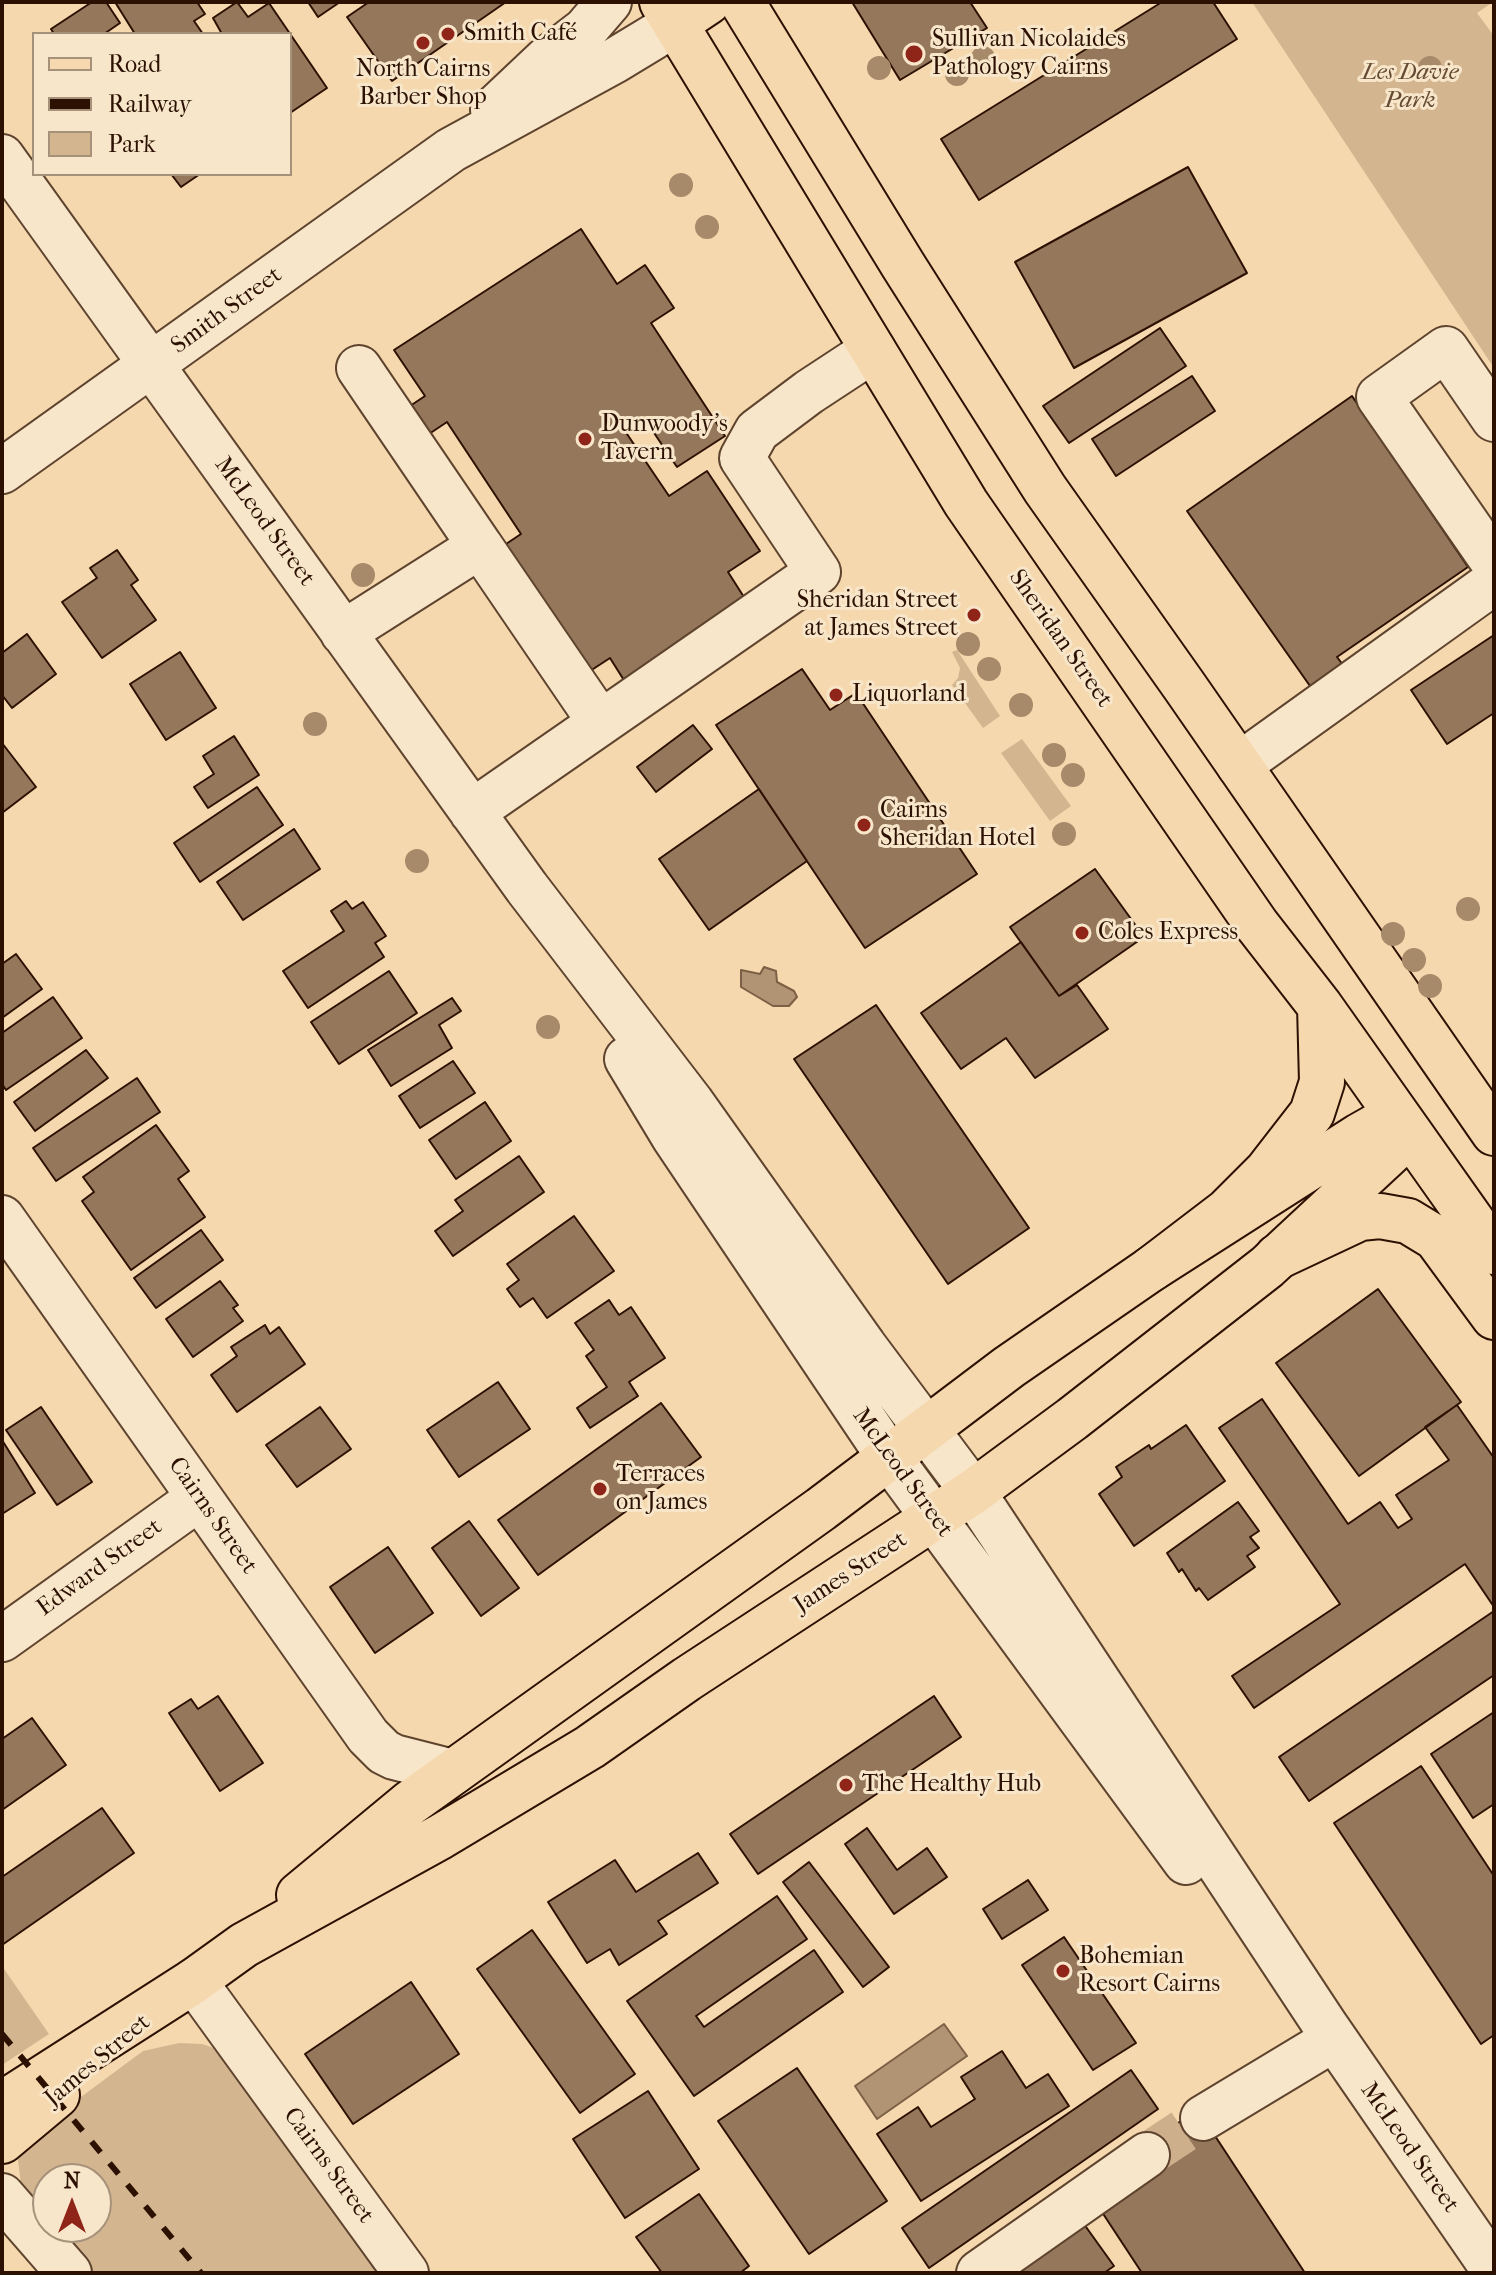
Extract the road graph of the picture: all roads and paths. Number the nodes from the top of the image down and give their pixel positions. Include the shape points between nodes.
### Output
1 (609, 2) edge
2 (682, 9) edge
3 (758, 13) edge
4 (451, 150) junction
5 (2, 157) edge
6 (873, 350) junction
7 (151, 366) junction
8 (359, 368) dead end
9 (1494, 419) edge
10 (2, 471) edge
11 (480, 546) junction
12 (1494, 563) edge
13 (1494, 582) edge
14 (343, 633) junction
15 (600, 722) junction
16 (1239, 765) junction
17 (472, 812) junction
18 (527, 888) junction
19 (1320, 1006) junction
20 (1460, 1085) junction
21 (1403, 1124) junction
22 (1494, 1133) edge
23 (2, 1218) edge
24 (1494, 1252) edge
25 (1277, 1257) junction
26 (1151, 1269) junction
27 (1494, 1317) edge
28 (928, 1429) junction
29 (889, 1457) junction
30 (973, 1492) junction
31 (199, 1498) junction
32 (935, 1519) junction
33 (2, 1639) edge
34 (453, 1772) junction
35 (244, 1945) junction
36 (194, 1981) junction
37 (1330, 2032) junction
38 (2, 2104) edge
39 (1203, 2118) tunnel mouth
40 (2, 2141) edge
41 (1147, 2155) tunnel mouth
42 (2, 2196) edge
43 (1494, 2270) edge
44 (69, 2273) edge
45 (406, 2273) edge
46 (979, 2273) edge

1 - 4 street, Smith Street via 585,30
2 - 4 street, Smith Street via 624,55
2 - 6 main road, Sheridan Street
3 - 16 main road via 1045,489
4 - 7 street, Smith Street
5 - 7 street, McLeod Street
6 - 15 street via 757,431 742,458 818,572
6 - 19 main road, Sheridan Street via 966,503 1257,925
7 - 10 street, Smith Street
7 - 14 street, McLeod Street
8 - 11 street
9 - 12 street via 1446,349 1379,397
11 - 14 street
11 - 15 street
13 - 16 street
14 - 17 street, McLeod Street
15 - 17 street
16 - 20 main road
17 - 18 street, McLeod Street
18 - 28 street, McLeod Street via 691,1102
18 - 29 street, McLeod Street via 674,1137
19 - 21 main road, Sheridan Street
19 - 26 main road via 1322,1082 1312,1113 1267,1171 1227,1211
20 - 21 main road
20 - 22 main road
21 - 24 main road, Sheridan Street
21 - 25 main road, James Street
21 - 26 main road, James Street via 1359,1136
23 - 31 street, Cairns Street
25 - 27 main road via 1360,1218 1408,1221 1436,1238
25 - 30 main road, James Street
26 - 28 main road, James Street
28 - 29 main road, James Street
28 - 30 street, McLeod Street
29 - 32 street, McLeod Street
29 - 34 main road, James Street
30 - 32 main road, James Street
30 - 37 street, McLeod Street
31 - 33 street, Edward Street
31 - 34 street, Cairns Street via 375,1744 394,1757
32 - 35 main road, James Street via 551,1772
32 - 37 street, McLeod Street via 1177,1851
34 - 35 main road, James Street via 376,1829
35 - 36 main road, James Street
36 - 38 main road, James Street
36 - 40 main road, James Street
36 - 45 street, Cairns Street
37 - 39 street
37 - 43 street, McLeod Street
41 - 46 street
42 - 44 street

